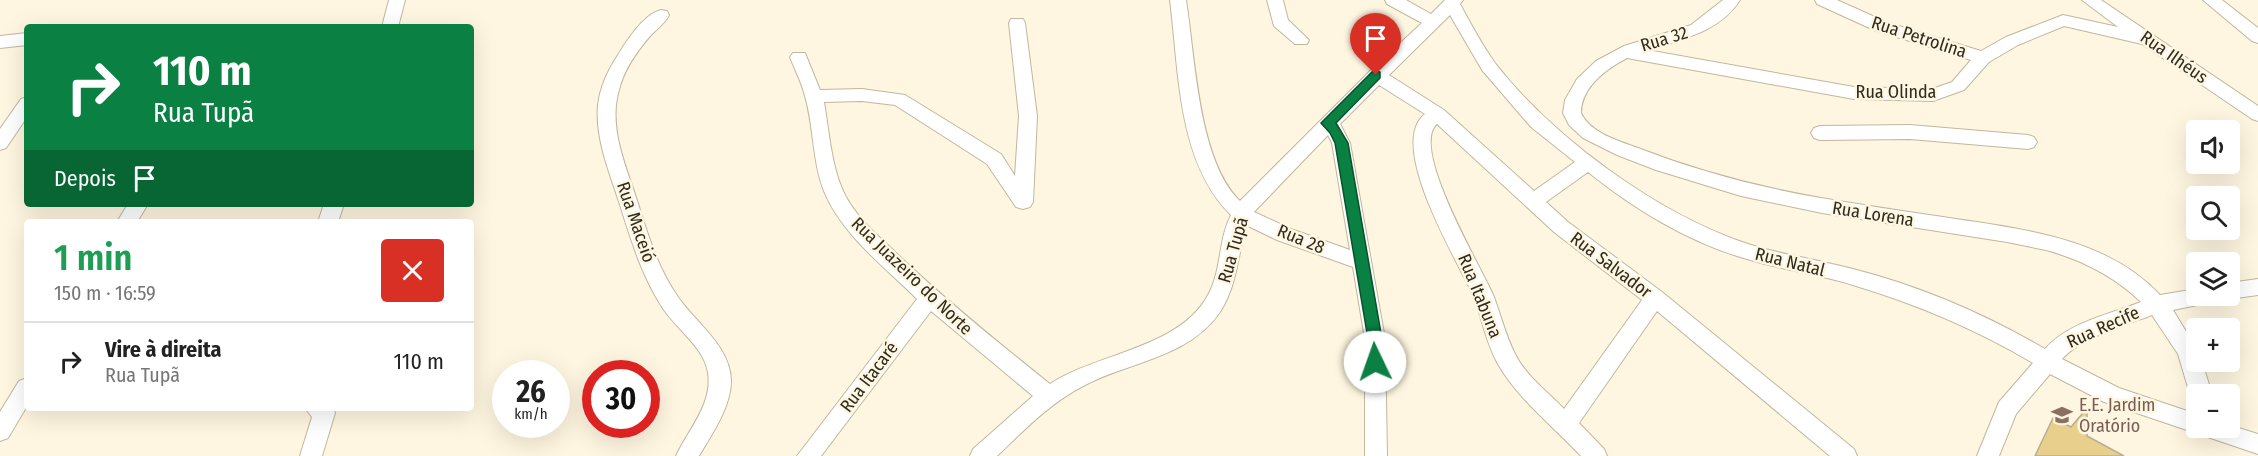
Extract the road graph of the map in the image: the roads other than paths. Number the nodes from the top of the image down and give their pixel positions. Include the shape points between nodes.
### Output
1 (397, 0) edge
2 (1178, 0) edge
3 (1275, 0) edge
4 (1393, 0) edge
5 (1732, 0) edge
6 (1823, 0) edge
7 (2090, 0) edge
8 (2211, 0) edge
9 (1453, 1) edge
10 (661, 15) dead end
11 (1432, 21) junction
12 (1017, 23) dead end
13 (391, 24) edge
14 (2258, 37) edge
15 (24, 39) edge
16 (1300, 40) dead end
17 (2150, 40) junction
18 (0, 42) edge
19 (1622, 52) junction
20 (799, 57) dead end
21 (1983, 58) junction
22 (1376, 75) junction
23 (814, 96) junction
24 (24, 107) edge
25 (1438, 114) junction
26 (2258, 115) edge
27 (1328, 123) junction
28 (1820, 133) dead end
29 (2028, 142) dead end
30 (0, 143) edge
31 (1587, 163) junction
32 (1533, 201) junction
33 (1242, 213) junction
34 (1360, 262) junction
35 (2258, 287) edge
36 (2240, 289) edge
37 (929, 298) junction
38 (1655, 298) junction
39 (2186, 299) edge
40 (2157, 304) junction
41 (2045, 362) junction
42 (2198, 384) edge
43 (24, 392) edge
44 (1049, 396) junction
45 (321, 411) edge
46 (2186, 421) edge
47 (1564, 425) junction
48 (0, 431) edge
49 (2238, 438) edge
50 (2258, 444) edge
51 (311, 456) edge
52 (687, 456) edge
53 (808, 456) edge
54 (981, 456) edge
55 (1376, 456) edge
56 (1596, 456) edge
57 (1846, 456) edge
58 (1988, 456) edge

1 - 13 street
2 - 33 street via 1196,130 1220,190
3 - 16 street via 1280,22
4 - 11 street
5 - 19 street, Rua 32 via 1698,28
6 - 21 street, Rua Petrolina via 1880,26
7 - 17 street, Rua Ilhéus
8 - 14 street
9 - 11 street, Rua Tupã
9 - 31 street, Rua Natal via 1488,66 1512,96 1536,122
10 - 52 street, Rua Maceió via 637,38 624,58 607,102 607,121 645,256 681,319 718,366 716,399
11 - 22 street, Rua Tupã
12 - 23 street via 1028,116 1023,202 994,159 899,99
15 - 18 street
17 - 21 street, Rua Olinda via 2063,20
17 - 26 street, Rua Ilhéus
19 - 21 street, Rua Olinda via 1854,93 1896,95 1933,95 1958,86
19 - 40 street, Rua Lorena via 1584,82 1572,103 1573,117 1602,141 1689,174 1753,191 2028,238 2073,251 2101,261
20 - 23 street, Rua Juazeiro do Norte
22 - 25 street, Rua Salvador
22 - 27 street, Rua Tupã
23 - 37 street, Rua Juazeiro do Norte via 834,192 862,232
24 - 30 street
25 - 32 street, Rua Salvador
25 - 47 street, Rua Itabuna via 1422,130 1421,143 1438,203 1483,296 1506,359
27 - 33 street, Rua Tupã
27 - 34 street via 1341,143
28 - 29 street via 1910,132
31 - 32 street
31 - 41 street, Rua Natal via 1618,186 1708,237 1748,252 1854,277 1937,305 1986,326
32 - 38 street, Rua Salvador
33 - 34 street, Rua 28
33 - 44 street, Rua Tupã via 1224,286 1202,319 1179,337 1078,378
34 - 55 street via 1375,339
35 - 36 street
37 - 44 street, Rua Juazeiro do Norte
37 - 53 street, Rua Itacaré
38 - 47 street
38 - 57 street, Rua Salvador
39 - 40 street, Rua Recife
40 - 41 street, Rua Recife via 2061,345
40 - 42 street, Rua Lorena via 2189,353
41 - 46 street, Rua Natal via 2112,395
41 - 58 street, Rua Recife via 2007,409
43 - 48 street
44 - 54 street, Rua Tupã
45 - 51 street via 324,413
47 - 56 street, Rua Itabuna
49 - 50 street

